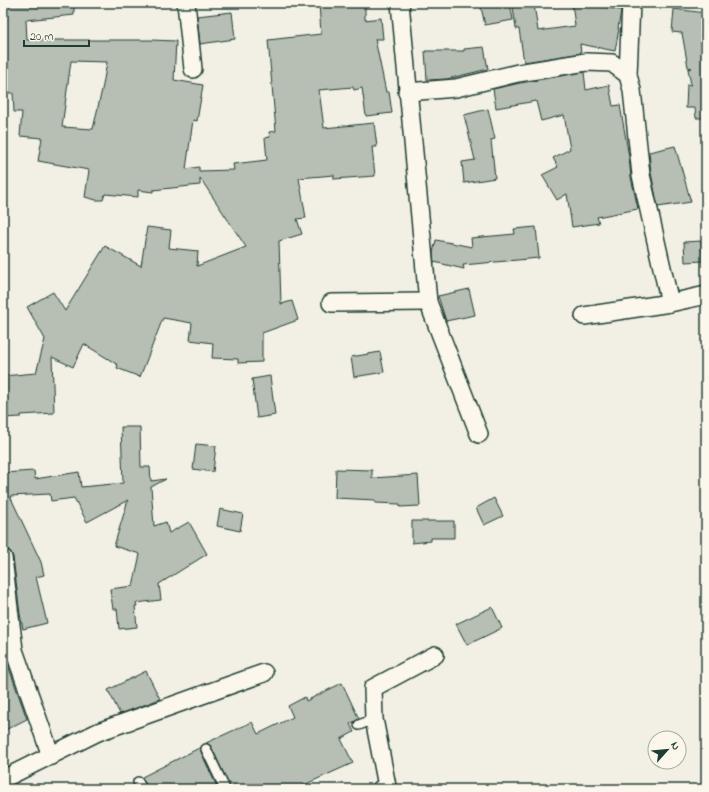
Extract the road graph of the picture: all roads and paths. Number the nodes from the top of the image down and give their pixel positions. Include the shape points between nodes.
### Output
1 (186, 3) edge
2 (400, 3) edge
3 (631, 3) edge
4 (193, 69) dead end
5 (628, 75) junction
6 (407, 92) junction
7 (706, 295) edge
8 (428, 302) junction
9 (331, 303) dead end
10 (670, 304) junction
11 (584, 316) dead end
12 (479, 434) dead end
13 (3, 558) edge
14 (435, 655) dead end
15 (264, 673) dead end
16 (374, 719) junction
17 (359, 726) dead end
18 (206, 749) dead end
19 (51, 756) junction
20 (3, 779) edge
21 (225, 789) edge
22 (381, 789) edge

1 - 4 street
2 - 6 street
3 - 5 street
5 - 6 street via 612,63 586,62 518,72 456,88
5 - 10 street via 632,90 641,175
6 - 8 street
7 - 10 street
8 - 9 street
8 - 12 street
10 - 11 street
13 - 19 street via 14,650
14 - 16 street via 373,688
15 - 19 street via 98,732
16 - 17 lane
16 - 22 street via 387,786
18 - 21 lane
19 - 20 street

